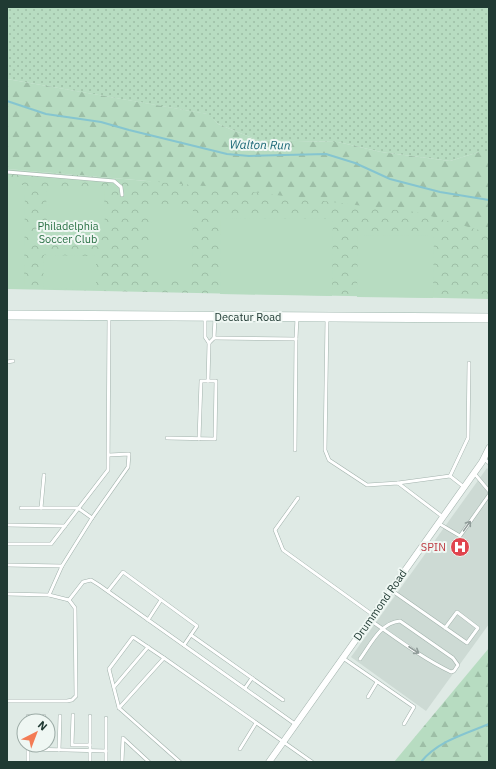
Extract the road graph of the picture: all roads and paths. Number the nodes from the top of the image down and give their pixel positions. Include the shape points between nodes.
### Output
1 (7, 172) edge
2 (122, 195) dead end
3 (7, 315) edge
4 (109, 316) junction
5 (205, 316) junction
6 (215, 316) junction
7 (297, 317) junction
8 (327, 317) junction
9 (489, 318) edge
10 (214, 338) junction
11 (296, 339) junction
12 (209, 343) junction
13 (7, 362) edge
14 (13, 362) dead end
15 (469, 363) dead end
16 (208, 381) junction
17 (167, 438) dead end
18 (198, 439) junction
19 (489, 448) edge
20 (295, 450) dead end
21 (109, 455) junction
22 (486, 461) edge
23 (474, 473) junction
24 (44, 475) dead end
25 (450, 476) junction
26 (398, 483) junction
27 (464, 487) junction
28 (489, 491) edge
29 (489, 495) edge
30 (298, 498) dead end
31 (21, 508) dead end
32 (41, 508) junction
33 (78, 508) junction
34 (443, 517) junction
35 (92, 518) junction
36 (438, 523) junction
37 (7, 525) edge
38 (65, 526) junction
39 (7, 544) edge
40 (7, 565) edge
41 (62, 566) junction
42 (391, 590) junction
43 (108, 591) junction
44 (7, 594) edge
45 (49, 594) junction
46 (69, 600) junction
47 (161, 600) junction
48 (371, 618) junction
49 (148, 620) junction
50 (382, 628) junction
51 (445, 628) junction
52 (191, 635) junction
53 (184, 645) junction
54 (148, 647) junction
55 (164, 658) junction
56 (343, 658) junction
57 (360, 659) dead end
58 (252, 678) junction
59 (378, 682) junction
60 (114, 687) junction
61 (245, 688) junction
62 (368, 698) dead end
63 (283, 700) dead end
64 (7, 701) edge
65 (119, 708) junction
66 (73, 715) dead end
67 (60, 716) dead end
68 (90, 716) dead end
69 (106, 718) dead end
70 (256, 723) junction
71 (296, 724) junction
72 (404, 724) dead end
73 (283, 742) junction
74 (90, 745) junction
75 (240, 749) dead end
76 (59, 750) joint
77 (90, 751) junction
78 (106, 751) junction
79 (90, 762) edge
80 (106, 762) edge
81 (122, 762) edge
82 (149, 762) edge
83 (180, 762) edge
84 (268, 762) edge
85 (312, 762) edge

1 - 2 lane via 114,181 121,187
3 - 4 street, Decatur Road
4 - 5 street, Decatur Road
4 - 21 lane
5 - 6 street, Decatur Road
5 - 12 lane via 205,337
6 - 7 street, Decatur Road
6 - 10 lane
7 - 8 street, Decatur Road
7 - 11 lane
8 - 9 street, Decatur Road
8 - 26 lane via 325,450 329,460 367,485
10 - 11 lane
10 - 12 lane
11 - 20 lane
12 - 16 lane
13 - 14 lane
15 - 25 lane via 468,438
16 - 18 lane via 201,381
16 - 18 lane via 216,381 215,439
17 - 18 lane
19 - 22 street, Drummond Road
21 - 33 lane via 108,470
21 - 35 lane via 129,454 128,467
22 - 23 street, Drummond Road
23 - 27 street, Drummond Road
23 - 28 lane
24 - 32 lane
25 - 26 lane
25 - 27 lane
26 - 34 lane
27 - 34 street, Drummond Road
36 -> 29 lane via 460,536
30 - 48 lane via 275,530 283,550
31 - 32 lane
32 - 33 lane
33 - 35 lane
33 - 38 lane
34 - 36 street, Drummond Road
35 - 41 lane
36 - 42 street, Drummond Road
37 - 38 lane
38 - 39 lane via 51,544
40 - 41 lane
41 - 45 lane
42 - 48 street, Drummond Road
42 - 51 lane
43 - 46 lane via 91,580 83,582
43 - 47 lane via 123,572
43 - 49 lane
44 - 45 lane
45 - 46 lane
46 - 64 lane via 75,608 76,696 67,701
47 - 49 lane
47 - 52 lane via 197,626
48 - 50 lane
48 - 56 street, Drummond Road
49 - 53 lane
50 -> 50 lane via 451,672 458,665 453,658 400,621
50 - 57 lane
51 - 51 lane via 467,644 478,628 457,612
52 - 53 lane
52 - 58 lane
53 - 61 lane
54 - 55 lane
54 - 60 lane
54 - 60 lane via 133,637 109,669
55 - 65 lane
55 - 70 lane
56 - 59 lane
56 - 71 street, Drummond Road
58 - 61 lane
58 - 63 lane
59 - 62 lane
59 - 72 lane via 414,707
60 - 65 lane
61 - 71 lane
65 - 83 lane
66 - 74 lane via 72,745
67 - 76 lane
68 - 74 lane
69 - 78 lane
70 - 73 lane
70 - 75 lane
71 - 73 street, Drummond Road
73 - 84 street, Drummond Road
73 - 85 lane
74 - 77 lane
76 - 77 lane
77 - 78 lane
77 - 79 lane
78 - 80 lane
81 - 82 lane via 123,738

